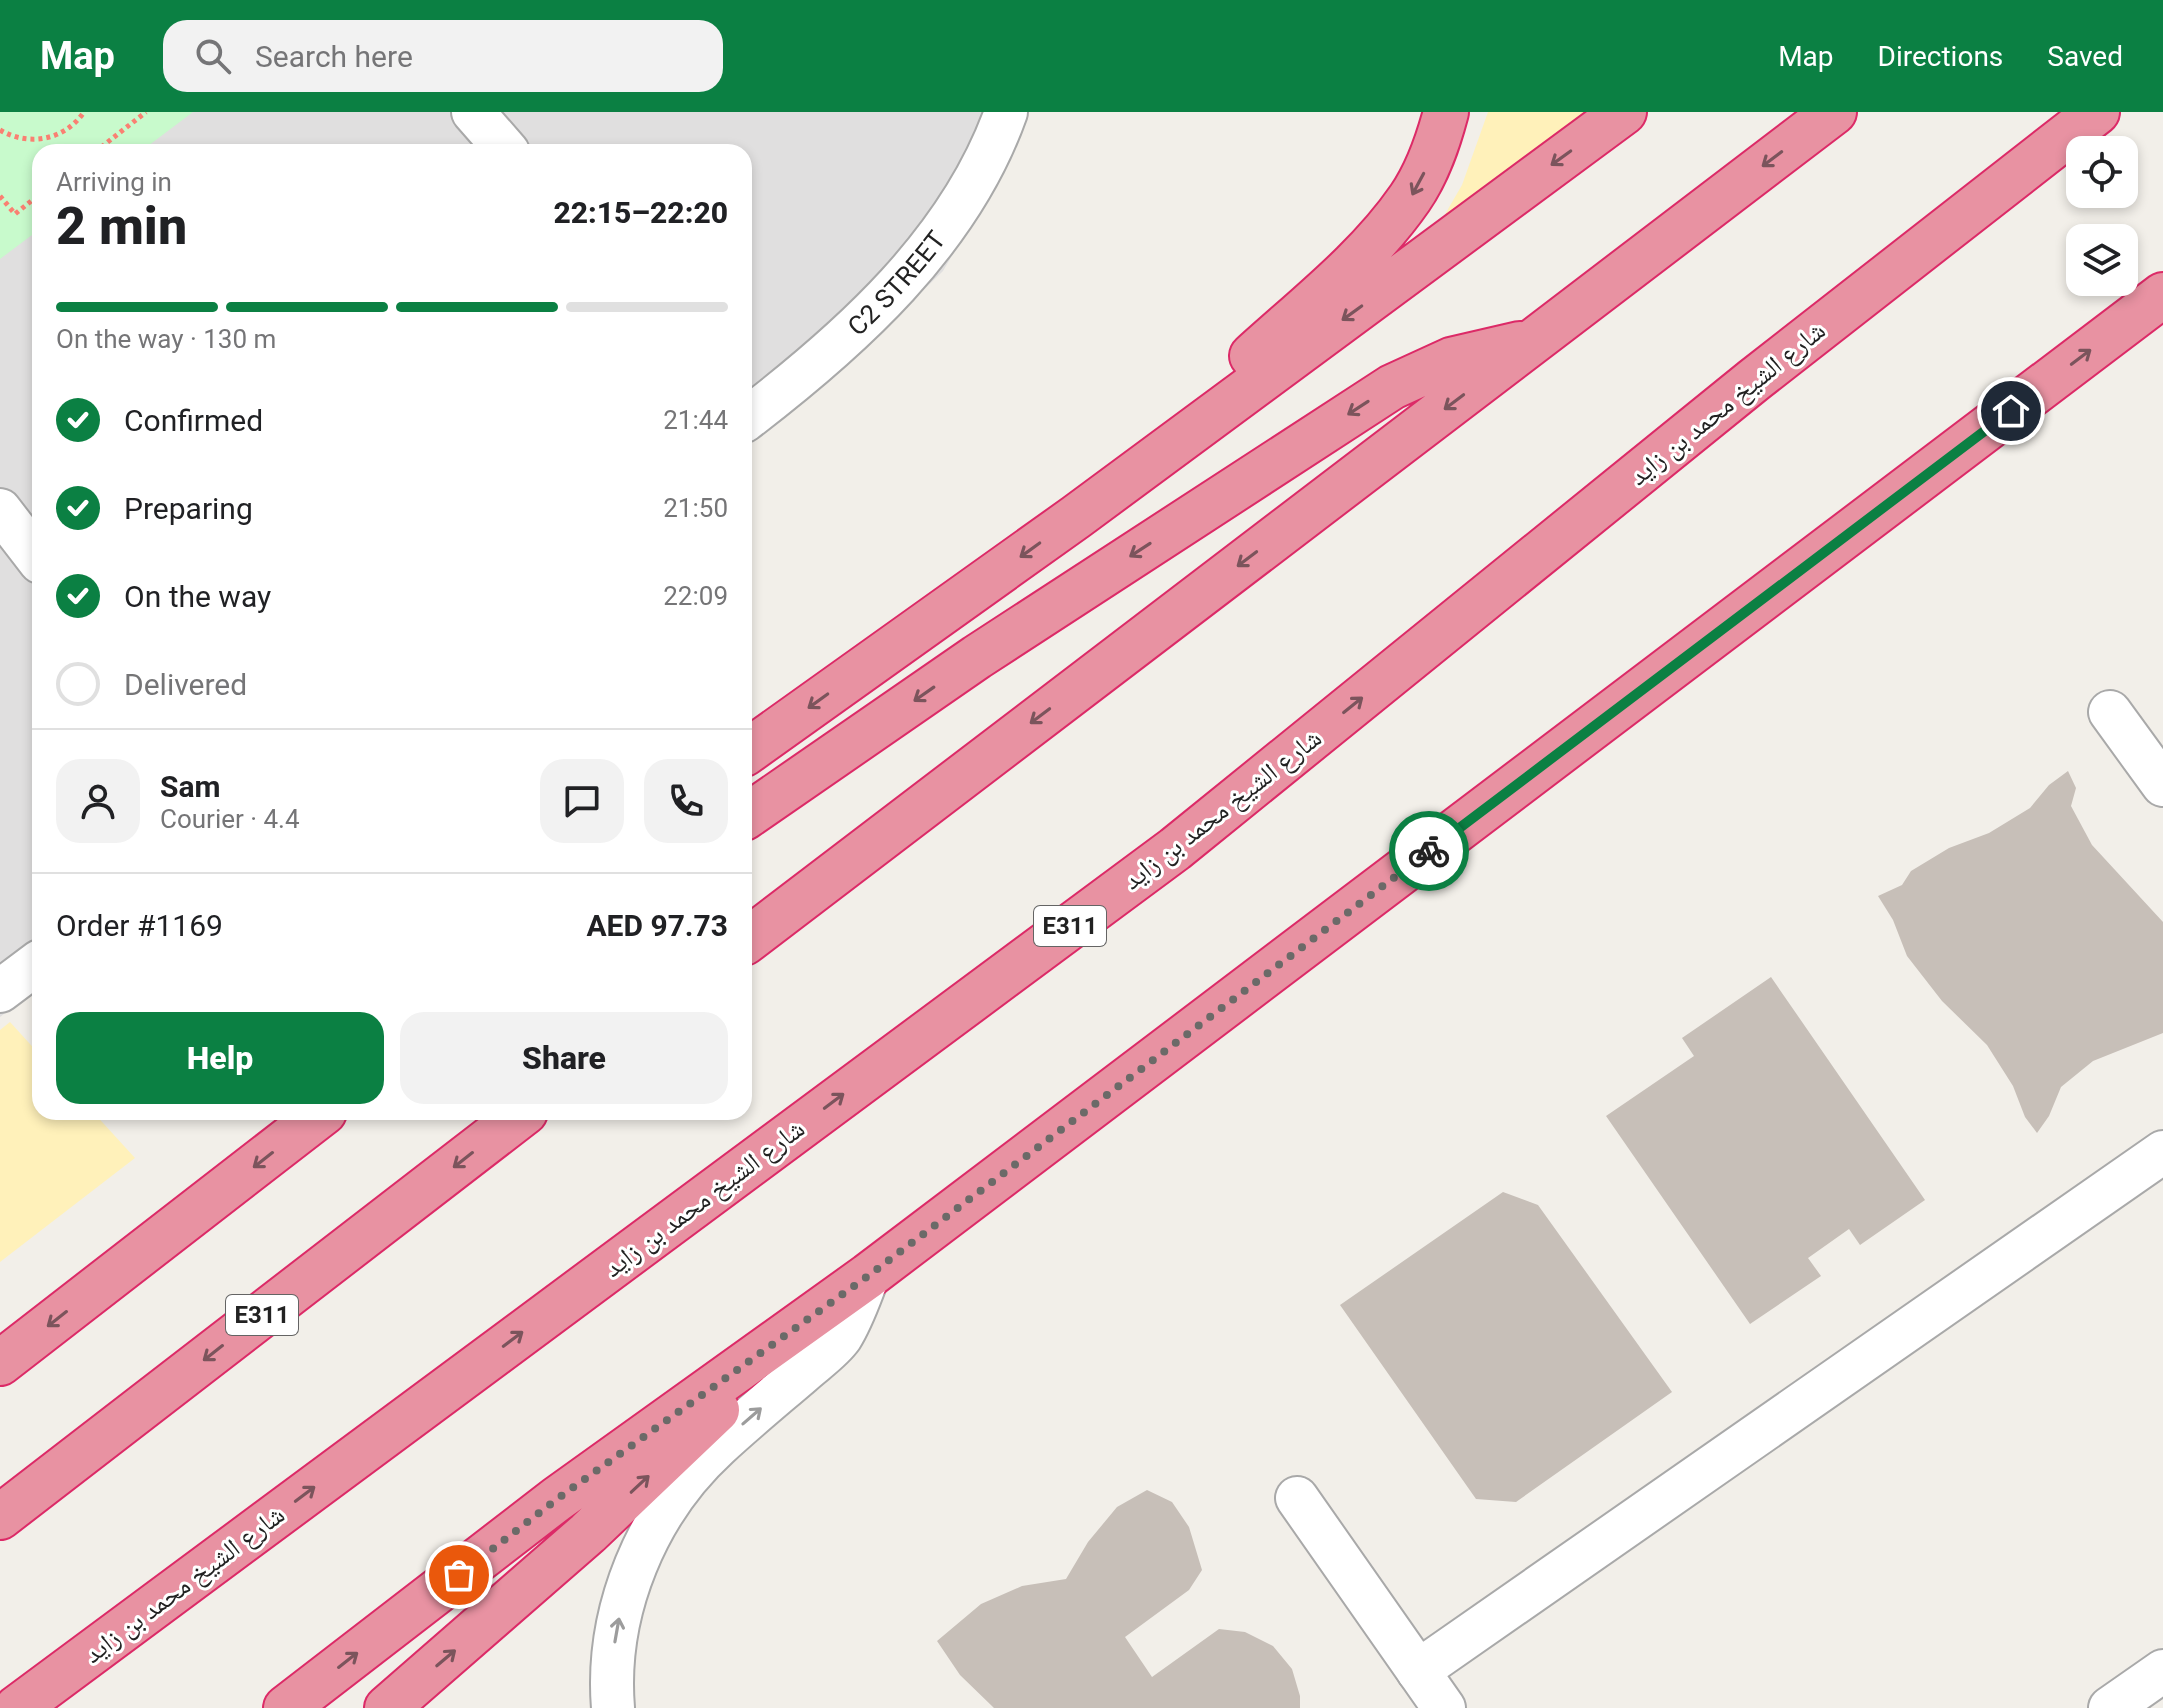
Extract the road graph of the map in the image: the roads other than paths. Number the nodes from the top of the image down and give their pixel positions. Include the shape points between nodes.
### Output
1 (473, 112) edge
2 (1006, 112) edge
3 (1446, 112) edge
4 (1624, 112) edge
5 (1834, 112) edge
6 (2097, 112) edge
7 (501, 144) edge
8 (2163, 295) edge
9 (1534, 341) junction
10 (752, 412) edge
11 (1076, 517) junction
12 (4, 525) edge
13 (32, 554) edge
14 (2110, 712) dead end
15 (752, 748) edge
16 (2163, 785) edge
17 (752, 812) edge
18 (752, 937) edge
19 (32, 967) edge
20 (0, 991) edge
21 (314, 1120) edge
22 (515, 1120) edge
23 (2163, 1152) edge
24 (868, 1276) junction
25 (790, 1332) junction
26 (0, 1363) edge
27 (1297, 1498) dead end
28 (0, 1517) edge
29 (1418, 1671) junction
30 (2163, 1671) edge
31 (17, 1708) edge
32 (286, 1708) edge
33 (387, 1708) edge
34 (613, 1708) edge
35 (1444, 1708) edge
36 (2110, 1708) edge

1 - 7 street
2 - 10 street, C2 STREET via 965,196 923,256 828,352
3 -> 11 highway via 1435,151 1412,196 1380,236
4 -> 11 highway
5 -> 9 highway
31 -> 6 highway, شارع الشيخ محمد بن زايد / E311 via 1175,849 1754,380
24 -> 8 highway
9 -> 17 highway via 1451,360 1392,387 977,657
9 -> 18 highway
11 -> 15 highway
12 - 13 street
14 - 16 street
19 - 20 street
21 -> 26 highway
22 -> 28 highway, E311
23 - 29 street
24 - 25 highway
34 -> 24 street via 621,1610 630,1577 664,1510 715,1448 833,1347
32 -> 25 highway via 557,1499
33 -> 25 highway via 641,1483
27 - 29 street
29 - 35 street
30 - 36 street

